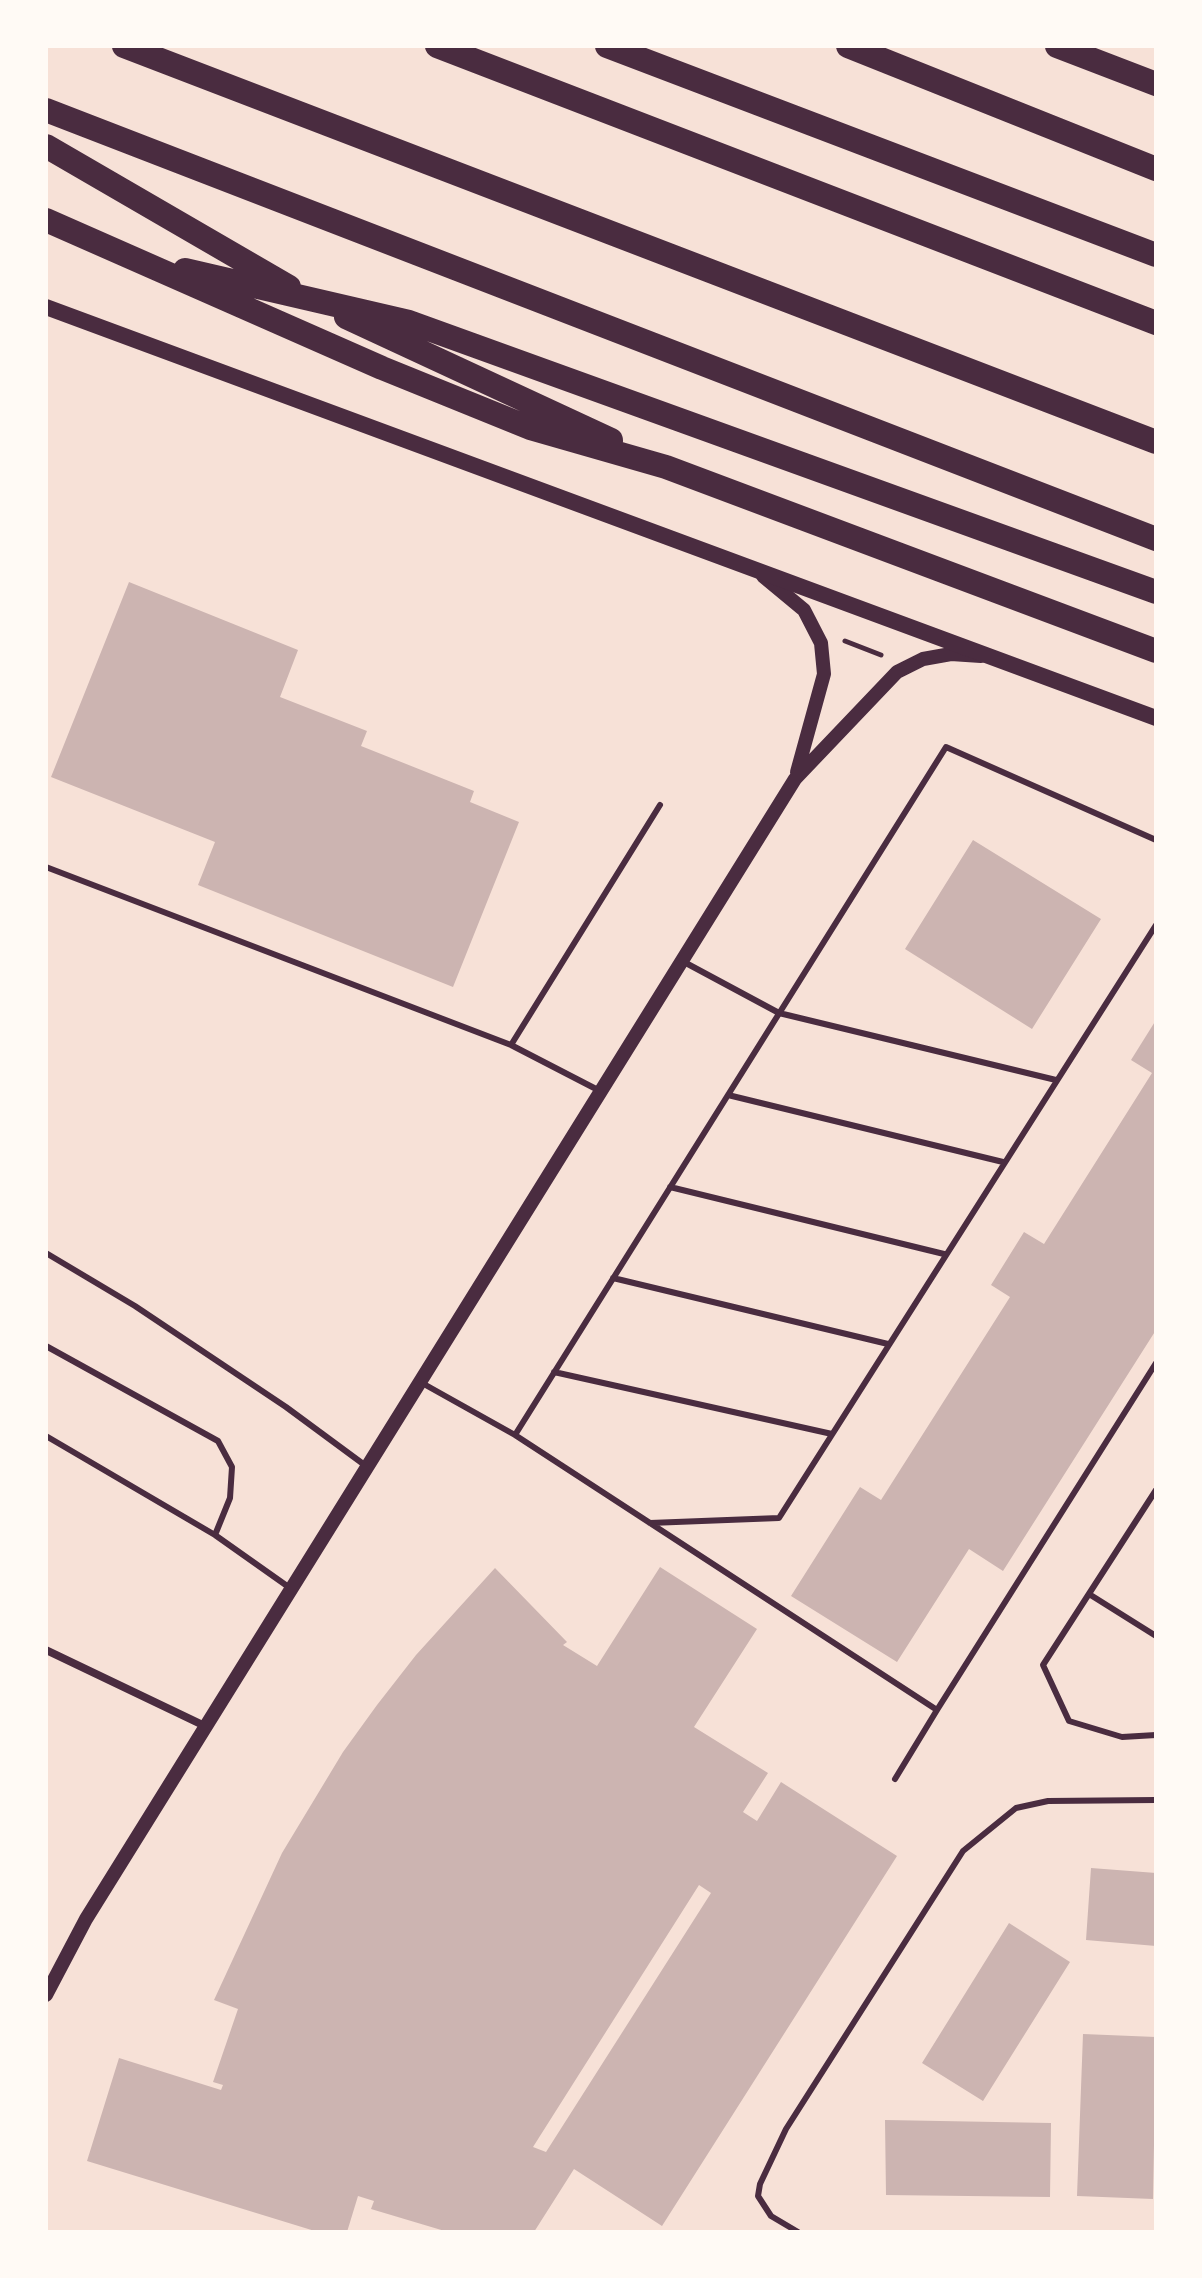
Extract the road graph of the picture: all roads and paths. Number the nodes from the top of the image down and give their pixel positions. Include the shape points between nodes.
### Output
1 (124, 46) edge
2 (437, 46) edge
3 (607, 46) edge
4 (848, 46) edge
5 (1057, 46) edge
6 (1156, 84) edge
7 (46, 110) edge
8 (46, 146) edge
9 (1156, 169) edge
10 (46, 220) edge
11 (46, 238) edge
12 (1156, 255) edge
13 (46, 307) edge
14 (1156, 323) edge
15 (1156, 442) edge
16 (666, 467) junction
17 (1156, 539) edge
18 (753, 569) junction
19 (1156, 592) edge
20 (1156, 651) edge
21 (994, 657) junction
22 (1156, 718) edge
23 (795, 779) junction
24 (660, 805) dead end
25 (1156, 840) edge
26 (46, 867) edge
27 (1156, 925) edge
28 (681, 961) junction
29 (779, 1013) junction
30 (511, 1045) junction
31 (1056, 1080) junction
32 (600, 1091) junction
33 (728, 1095) junction
34 (1003, 1162) junction
35 (670, 1187) junction
36 (46, 1253) edge
37 (944, 1254) junction
38 (613, 1278) junction
39 (888, 1344) junction
40 (46, 1346) edge
41 (1156, 1363) edge
42 (554, 1372) junction
43 (419, 1381) junction
44 (832, 1434) junction
45 (515, 1435) junction
46 (46, 1436) edge
47 (366, 1466) junction
48 (1156, 1490) edge
49 (650, 1523) junction
50 (215, 1535) junction
51 (293, 1590) junction
52 (1089, 1594) junction
53 (1156, 1636) edge
54 (46, 1650) edge
55 (937, 1710) junction
56 (207, 1727) junction
57 (1156, 1735) edge
58 (895, 1779) dead end
59 (1156, 1800) edge
60 (46, 1995) edge
61 (798, 2232) edge

1 - 15 highway
2 - 14 highway
3 - 12 highway
4 - 9 highway
5 - 6 highway
7 - 17 highway
8 - 16 highway via 308,298
10 - 16 highway via 530,428
11 - 19 highway via 409,322
13 - 18 main road
16 - 20 highway
18 - 21 main road
18 - 23 street via 804,610 821,643 824,674
21 - 22 main road
21 - 23 street via 951,654 923,659 897,672
23 - 28 street
24 - 30 lane
25 - 29 lane via 946,747
26 - 30 lane
27 - 31 lane
28 - 29 lane
28 - 32 street
29 - 31 lane
29 - 33 lane
30 - 32 lane
31 - 34 lane
32 - 43 street
33 - 34 lane
33 - 35 lane
34 - 37 lane
35 - 37 lane
35 - 38 lane
36 - 47 lane via 135,1306
37 - 39 lane
38 - 39 lane
38 - 42 lane
39 - 44 lane
40 - 50 lane via 218,1441 232,1467 230,1498
41 - 55 lane
42 - 44 lane
42 - 45 lane
43 - 45 lane
43 - 47 street
44 - 49 lane via 779,1518
45 - 49 lane
46 - 50 lane
47 - 51 street
48 - 52 lane
49 - 55 lane
50 - 51 lane
51 - 56 street
52 - 53 lane
52 - 57 lane via 1043,1665 1069,1721 1122,1737
54 - 56 street
55 - 58 lane
56 - 60 street via 86,1919
59 - 61 lane via 1048,1801 1016,1808 963,1851 786,2129 760,2184 758,2196 771,2216

